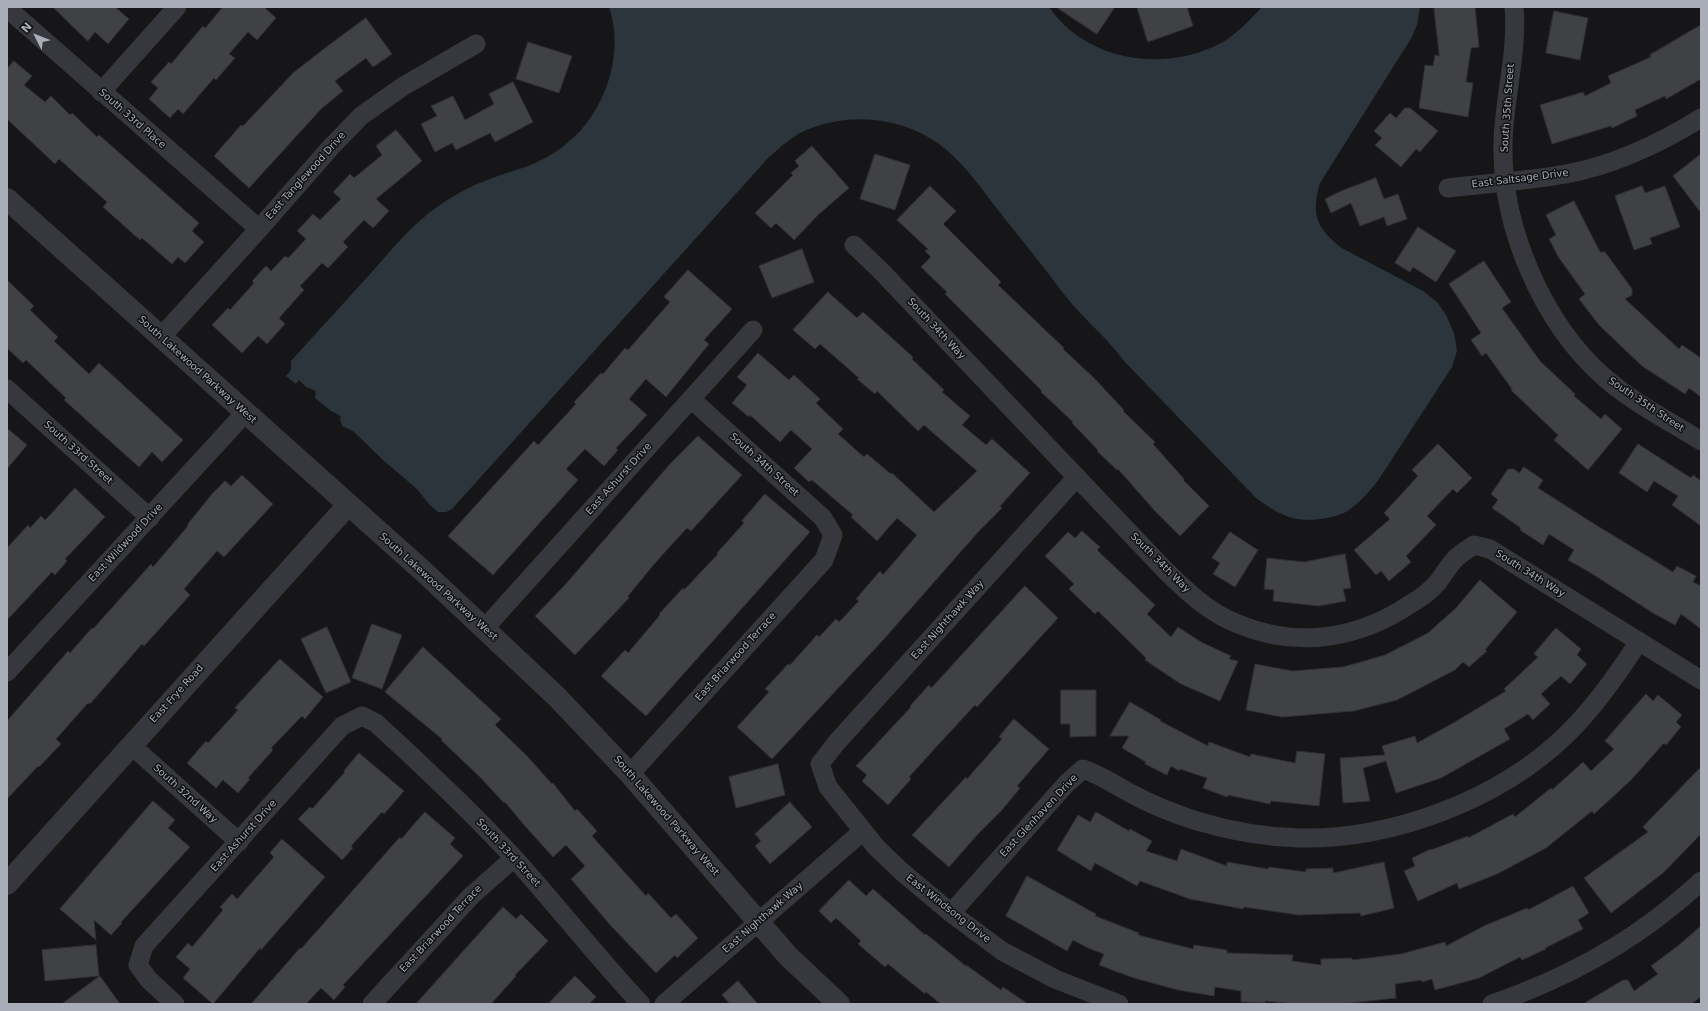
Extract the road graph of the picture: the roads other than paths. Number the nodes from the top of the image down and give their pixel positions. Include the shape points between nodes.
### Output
1 (177, 7) edge
2 (1514, 7) edge
3 (7, 8) edge
4 (476, 44) dead end
5 (101, 92) junction
6 (1701, 118) edge
7 (1506, 181) junction
8 (1448, 188) dead end
9 (7, 199) edge
10 (259, 229) junction
11 (854, 245) dead end
12 (754, 330) dead end
13 (161, 337) junction
14 (7, 389) edge
15 (691, 399) junction
16 (245, 413) junction
17 (1701, 441) edge
18 (1077, 478) junction
19 (348, 505) junction
20 (150, 518) junction
21 (833, 535) joint
22 (484, 629) junction
23 (1639, 641) junction
24 (7, 672) edge
25 (1701, 680) edge
26 (362, 716) joint
27 (131, 745) junction
28 (820, 764) joint
29 (630, 774) junction
30 (863, 831) junction
31 (239, 842) junction
32 (514, 858) junction
33 (1701, 881) edge
34 (7, 884) edge
35 (951, 913) junction
36 (758, 922) junction
37 (175, 1004) edge
38 (372, 1004) edge
39 (640, 1004) edge
40 (664, 1004) edge
41 (839, 1004) edge
42 (1118, 1004) edge
43 (1492, 1004) edge

1 - 5 street
2 - 7 street, South 35th Street via 1503,143
3 - 5 street, South 33rd Place
4 - 10 street, East Tanglewood Drive via 402,87 362,116 331,147
5 - 10 street, South 33rd Place
6 - 7 street, East Saltsage Drive via 1671,137 1602,165 1567,174
7 - 8 street, East Saltsage Drive
7 - 17 street, South 35th Street via 1513,224 1521,251 1553,316 1605,377 1629,396
9 - 13 street, South Lakewood Parkway West
10 - 13 street, East Tanglewood Drive
11 - 18 street, South 34th Way
12 - 15 street, East Ashurst Drive
13 - 16 street, South Lakewood Parkway West
14 - 20 street, South 33rd Street
15 - 21 street, South 34th Street via 823,518
15 - 22 street, East Ashurst Drive
16 - 19 street, South Lakewood Parkway West
16 - 20 street, East Wildwood Drive
18 - 23 street, South 34th Way via 1186,591 1237,624 1268,634 1310,639 1350,633 1380,622 1413,603 1437,583 1456,557 1474,545 1490,549
18 - 28 street, East Nighthawk Way via 837,742
19 - 22 street, South Lakewood Parkway West
19 - 27 street, East Frye Road
20 - 24 street, East Wildwood Drive
21 - 29 street, East Briarwood Terrace via 824,560
22 - 29 street, South Lakewood Parkway West via 557,697
23 - 25 street, South 34th Way
23 - 35 street, East Glenhaven Drive via 1606,691 1566,736 1523,770 1457,807 1386,830 1334,837 1266,836 1198,821 1132,794 1103,776 1083,769
26 - 31 street, East Ashurst Drive via 342,726
26 - 32 street, South 33rd Street via 376,723 434,776
27 - 31 street, South 32nd Way
27 - 34 street, East Frye Road
28 - 30 street, East Windsong Drive via 828,787
29 - 36 street, South Lakewood Parkway West
30 - 35 street, East Windsong Drive via 901,871
30 - 36 street, East Nighthawk Way
31 - 37 street, East Ashurst Drive via 144,946 138,965 149,980
32 - 38 street, East Briarwood Terrace via 471,896
32 - 39 street, South 33rd Street
33 - 43 street via 1659,917 1601,956 1556,980
35 - 42 street, East Windsong Drive via 1008,954 1055,979
36 - 40 street, East Nighthawk Way
36 - 41 street, South Lakewood Parkway West via 788,956

